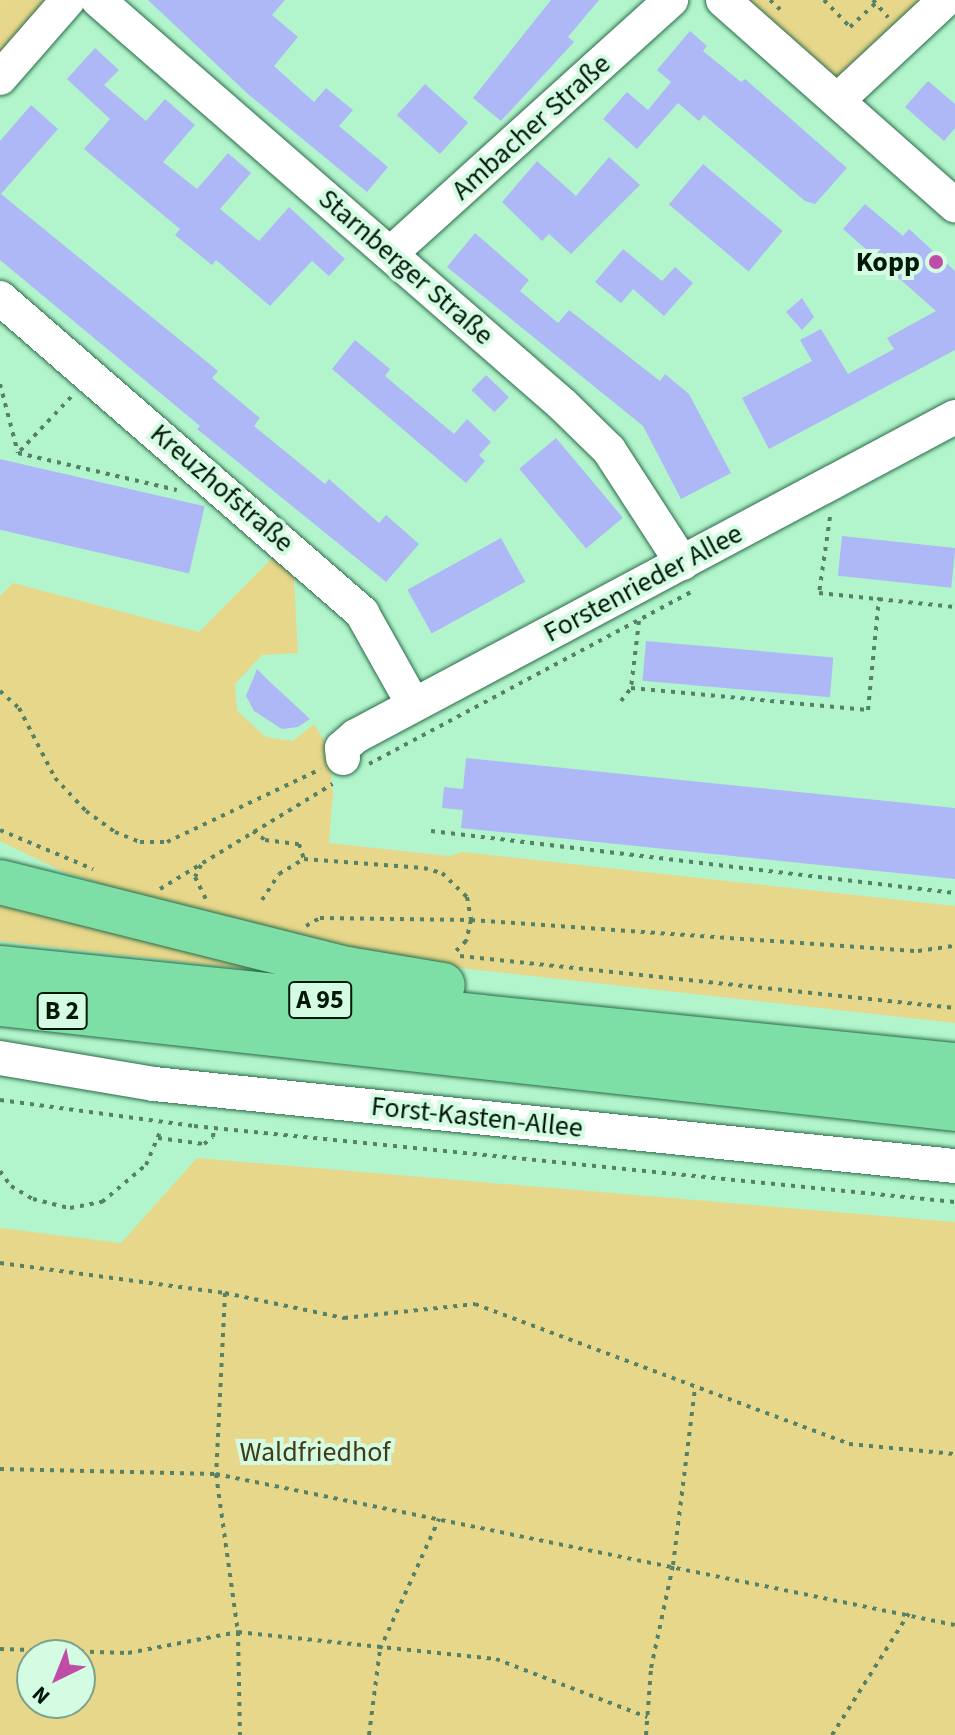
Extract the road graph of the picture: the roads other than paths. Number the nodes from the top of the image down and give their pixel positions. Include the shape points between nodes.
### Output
1 (68, 0) edge
2 (98, 0) edge
3 (671, 0) edge
4 (723, 0) edge
5 (945, 0) edge
6 (0, 78) edge
7 (839, 99) junction
8 (955, 205) edge
9 (390, 254) junction
10 (0, 298) edge
11 (955, 417) edge
12 (682, 563) junction
13 (413, 704) junction
14 (340, 770) road end
15 (0, 868) edge
16 (0, 882) edge
17 (53, 894) junction
18 (0, 968) edge
19 (0, 1004) edge
20 (124, 1017) junction
21 (639, 1031) junction
22 (0, 1032) edge
23 (0, 1058) edge
24 (955, 1065) edge
25 (955, 1109) edge
26 (955, 1166) edge

1 - 6 street
2 - 9 street, Starnberger Straße
3 - 9 street, Ambacher Straße
4 - 7 street
5 - 7 street
7 - 8 street
9 - 12 street, Starnberger Straße via 609,450
10 - 13 street, Kreuzhofstraße via 362,613
11 - 12 street, Forstenrieder Allee
12 - 13 street, Forstenrieder Allee
13 - 14 street, Forstenrieder Allee via 347,741
15 - 17 highway
16 - 17 highway
17 - 21 highway via 347,969 568,1006
18 - 21 highway, A 95
19 - 20 highway, B 2
20 - 22 highway
20 - 25 highway, A 95
21 - 24 highway, A 95
23 - 26 street, Forst-Kasten-Allee via 154,1084

